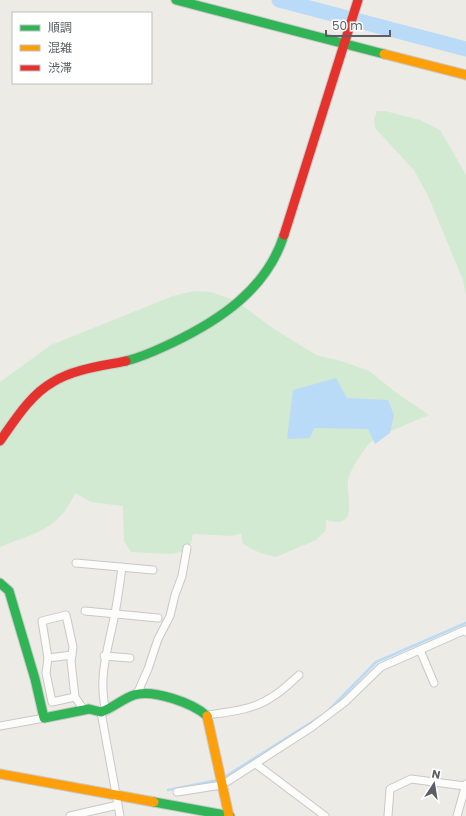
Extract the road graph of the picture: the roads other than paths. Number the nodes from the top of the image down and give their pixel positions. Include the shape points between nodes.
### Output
1 (176, 0) edge
2 (358, 0) edge
3 (344, 45) junction
4 (466, 75) edge
5 (0, 441) edge
6 (188, 548) dead end
7 (76, 563) dead end
8 (122, 567) junction
9 (153, 570) dead end
10 (0, 583) edge
11 (85, 611) dead end
12 (115, 614) junction
13 (158, 618) dead end
14 (466, 632) edge
15 (420, 650) junction
16 (72, 655) junction
17 (104, 656) junction
18 (48, 658) junction
19 (130, 658) dead end
20 (299, 675) dead end
21 (434, 682) dead end
22 (136, 694) junction
23 (75, 697) junction
24 (84, 710) junction
25 (104, 712) junction
26 (207, 715) junction
27 (44, 718) junction
28 (0, 726) edge
29 (256, 764) junction
30 (0, 774) edge
31 (222, 781) junction
32 (466, 785) edge
33 (177, 792) dead end
34 (117, 796) junction
35 (118, 805) junction
36 (70, 816) edge
37 (120, 816) edge
38 (229, 816) edge
39 (325, 816) edge
40 (388, 816) edge
41 (457, 816) edge

1 - 3 street
2 - 3 street
3 - 4 street
3 - 5 street via 276,254 260,280 228,312 184,338 138,359 82,370 53,381 35,397
6 - 22 street via 170,616 158,638 148,669
7 - 8 street
8 - 9 street
8 - 12 street
10 - 27 street via 9,591
11 - 12 street
12 - 13 street
12 - 17 street
14 - 15 street via 465,630
15 - 21 street
15 - 29 street via 381,667 345,702
16 - 18 street
16 - 18 street via 73,647 66,615 42,621
16 - 23 street
17 - 19 street
17 - 25 street
18 - 23 street via 46,673 52,702
20 - 26 street via 272,698 256,705 235,712
22 - 25 street
22 - 26 street via 151,693 180,702
23 - 24 street
24 - 25 street
24 - 27 street
25 - 34 street
26 - 31 street
27 - 28 street
29 - 31 street
29 - 39 street
30 - 34 street
31 - 33 street
31 - 38 street
32 - 40 street via 411,779 390,789
32 - 41 street
34 - 35 street
34 - 38 street
35 - 36 street
35 - 37 street

